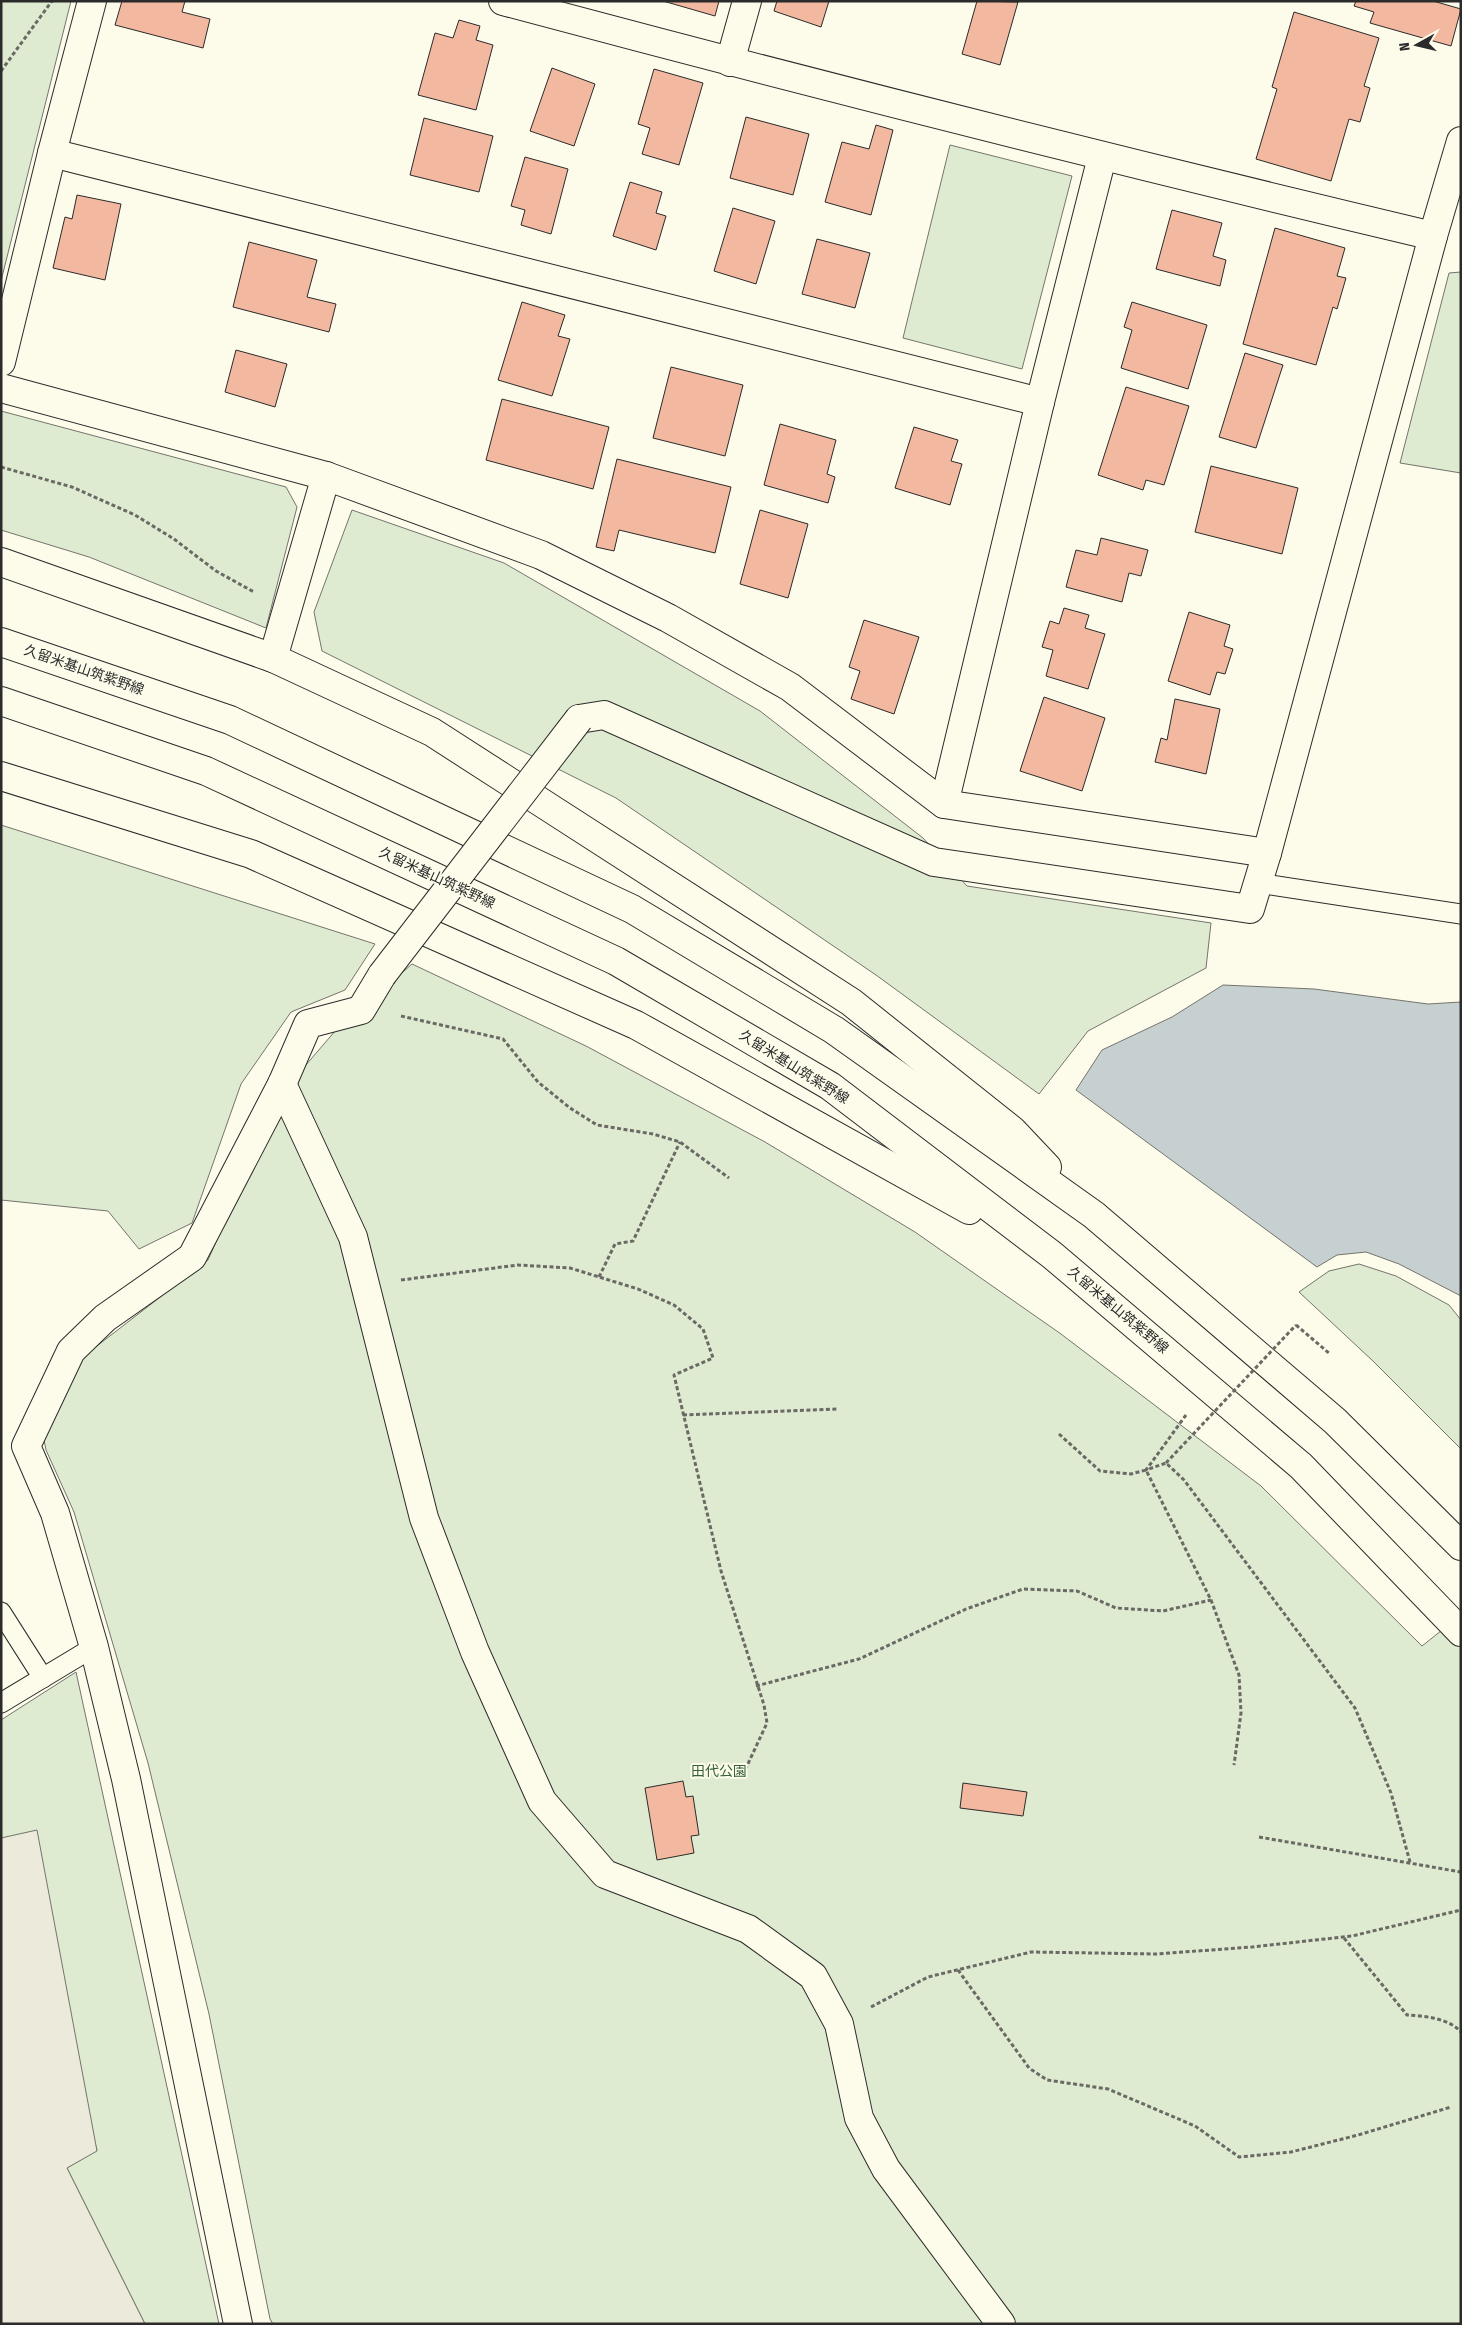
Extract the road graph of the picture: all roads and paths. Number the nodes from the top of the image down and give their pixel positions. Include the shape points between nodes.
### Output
1 (52, 1) edge
2 (92, 1) edge
3 (503, 1) edge
4 (747, 1) edge
5 (730, 62) junction
6 (1, 71) edge
7 (1461, 141) edge
8 (52, 153) junction
9 (1102, 157) junction
10 (1433, 236) junction
11 (1, 362) edge
12 (1, 388) edge
13 (1040, 402) junction
14 (1, 467) edge
15 (326, 476) junction
16 (1, 562) edge
17 (288, 602) junction
18 (1, 642) edge
19 (273, 658) junction
20 (1, 701) edge
21 (1, 776) edge
22 (944, 804) junction
23 (1267, 853) junction
24 (1258, 883) junction
25 (1461, 914) edge
26 (361, 1010) junction
27 (282, 1084) junction
28 (680, 1142) junction
29 (729, 1178) dead end
30 (1094, 1215) junction
31 (1052, 1255) junction
32 (599, 1277) junction
33 (366, 1285) junction
34 (1330, 1354) dead end
35 (838, 1409) dead end
36 (1187, 1414) dead end
37 (683, 1415) junction
38 (1059, 1434) dead end
39 (1166, 1463) junction
40 (1146, 1470) junction
41 (1461, 1546) edge
42 (1210, 1600) junction
43 (1, 1612) edge
44 (1461, 1632) edge
45 (94, 1647) junction
46 (43, 1678) junction
47 (756, 1686) junction
48 (1, 1704) edge
49 (1234, 1765) dead end
50 (746, 1768) dead end
51 (1259, 1837) dead end
52 (1410, 1862) junction
53 (1461, 1872) edge
54 (1461, 1910) edge
55 (1344, 1937) junction
56 (958, 1970) junction
57 (839, 2024) junction
58 (1461, 2032) edge
59 (1451, 2106) dead end
60 (238, 2324) edge
61 (1001, 2324) edge

1 - 6 path
2 - 8 street
3 - 5 street
4 - 5 street
5 - 9 street
7 - 10 street
8 - 11 street
8 - 13 street
9 - 10 street
9 - 13 street
10 - 23 street
12 - 15 street
13 - 22 street
14 - 17 path via 72,486 135,515 216,571 257,594
15 - 17 street
15 - 22 street via 541,555 668,618 790,687
16 - 19 street
17 - 19 street
18 - 30 street, 久留米基山筑紫野線 via 230,720 632,909 834,1030
19 - 30 street via 432,732 851,1002 1012,1131
20 - 31 street, 久留米基山筑紫野線 via 206,771 616,961 830,1086
21 - 31 street via 251,854 636,1024
22 - 23 street
23 - 24 street
24 - 25 lane
24 - 26 street, bridge via 1250,909 934,862 604,715 578,720 382,975
26 - 27 street via 308,1024
26 - 28 path via 428,1021 503,1039 538,1082 597,1125
27 - 33 street via 353,1237
27 - 45 street via 192,1257 105,1318 71,1351 26,1446 55,1513
28 - 29 path
28 - 32 path via 633,1240 615,1244
30 - 41 street, 久留米基山筑紫野線 via 1335,1421
31 - 44 street, 久留米基山筑紫野線 via 1301,1466
32 - 33 path via 570,1268 518,1264
32 - 37 path via 674,1305 703,1329 713,1358 674,1375
33 - 57 street via 424,1518 476,1652 542,1801 605,1874 748,1929 812,1976
34 - 39 path, bridge via 1296,1325
35 - 37 path
36 - 40 path
37 - 47 path via 721,1571
38 - 40 path via 1100,1471 1131,1474
39 - 40 path
39 - 52 path via 1184,1480 1223,1529 1355,1708 1391,1794
40 - 42 path
42 - 47 path via 1163,1611 1116,1608 1076,1591 1023,1589 966,1609 859,1659
42 - 49 path via 1239,1675 1241,1713
43 - 46 lane
45 - 46 lane
45 - 60 street via 126,1778
46 - 48 lane
47 - 50 path via 764,1704 767,1723
51 - 52 path
52 - 53 path
54 - 55 path
55 - 56 path via 1156,1954 1031,1952
55 - 58 path via 1407,2014 1430,2017
56 - 57 path via 928,1977
56 - 59 path via 1029,2068 1047,2080 1108,2089 1195,2126 1239,2157 1291,2152
57 - 61 street via 859,2118 886,2169

